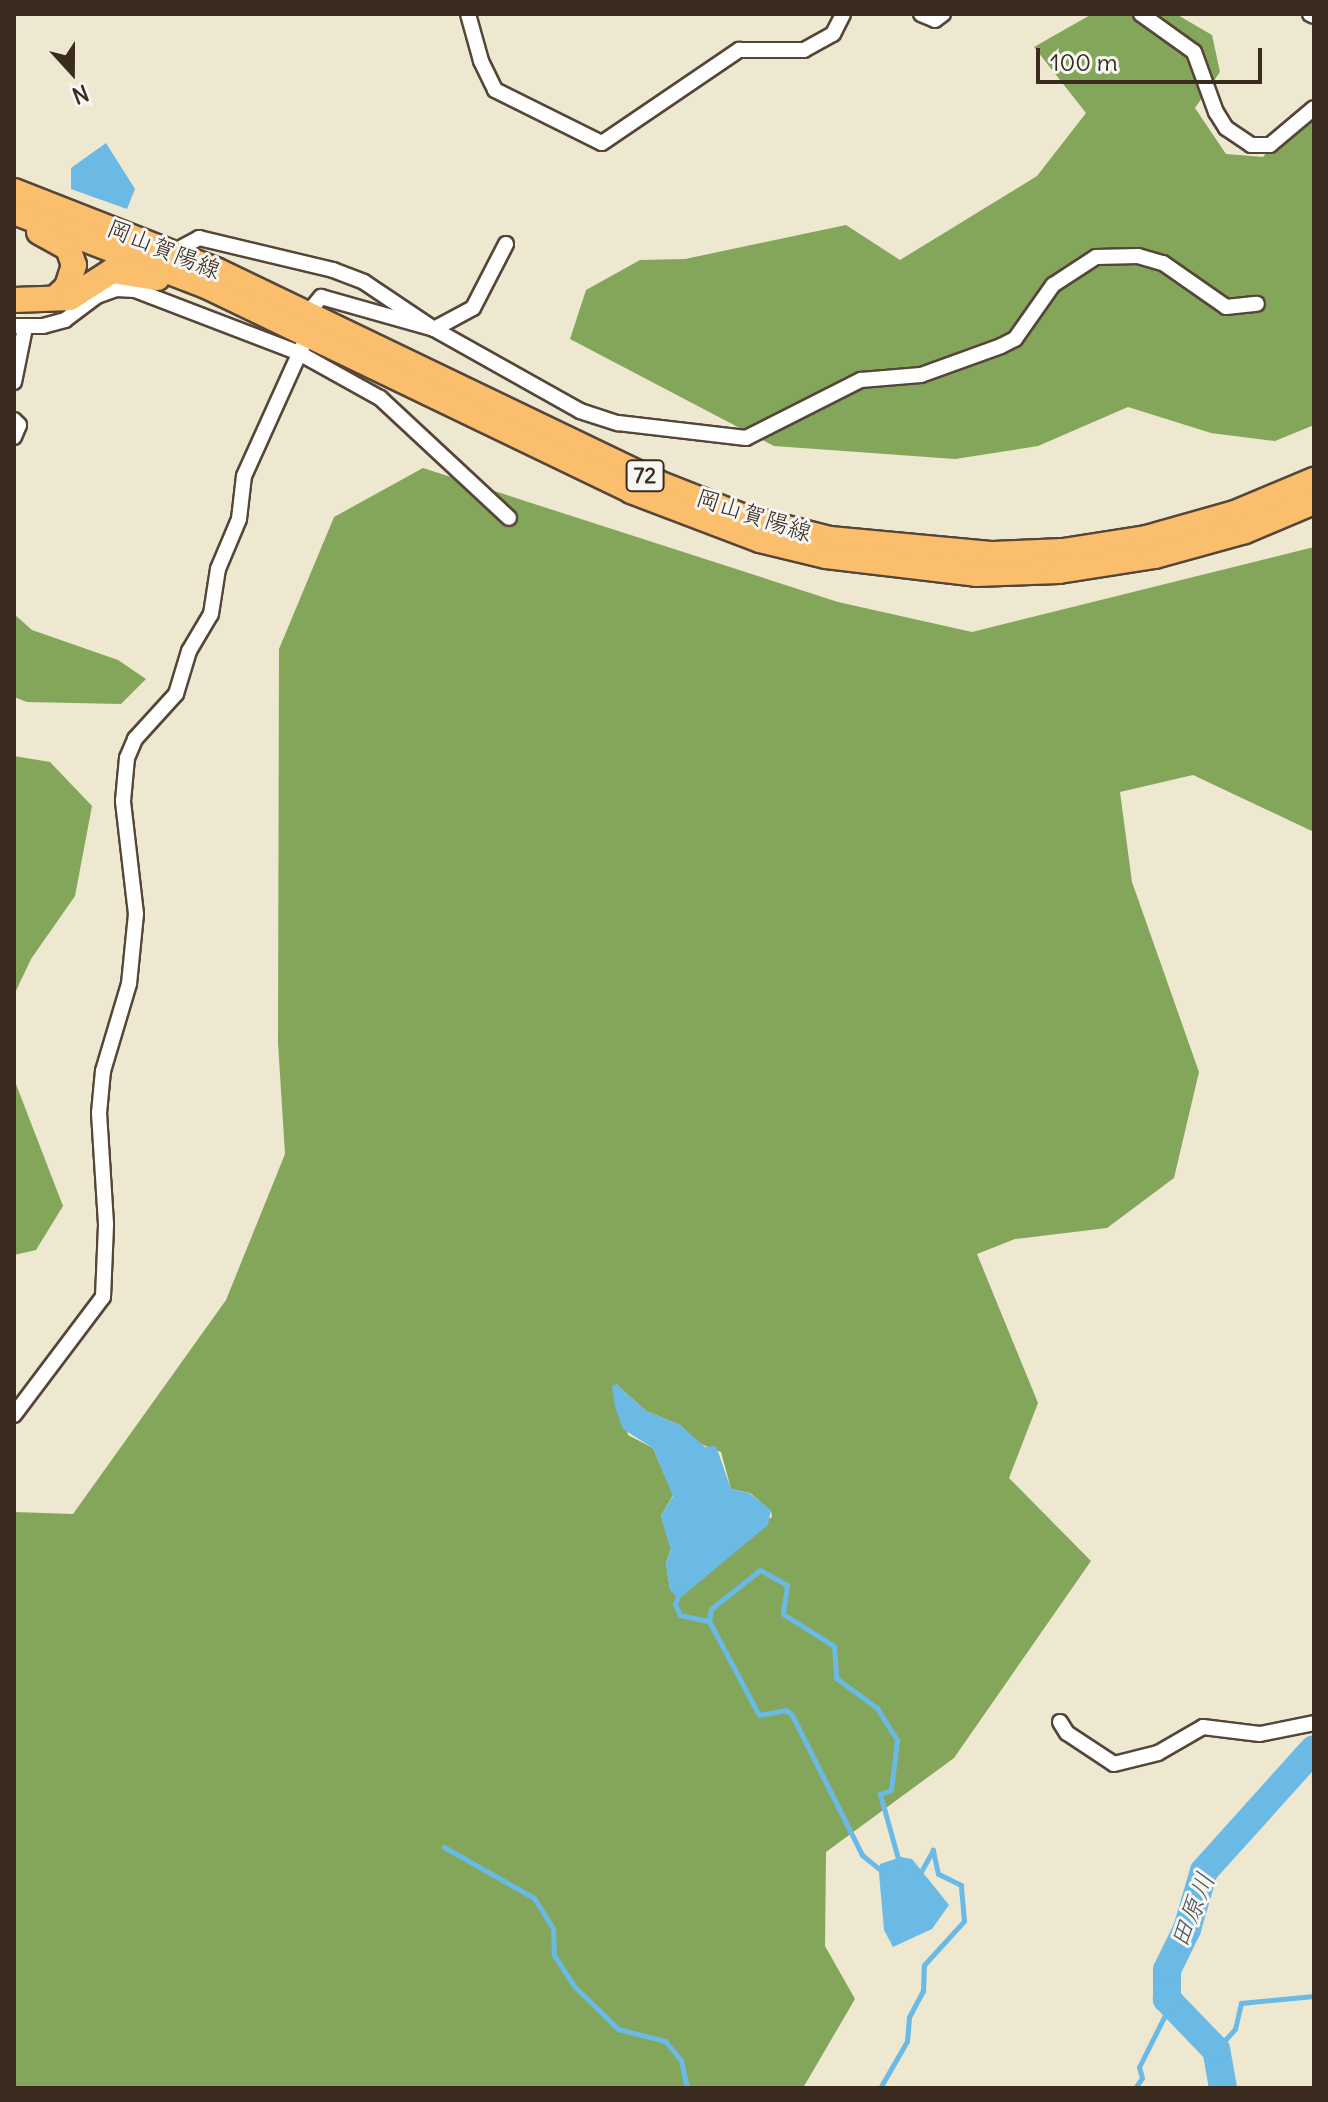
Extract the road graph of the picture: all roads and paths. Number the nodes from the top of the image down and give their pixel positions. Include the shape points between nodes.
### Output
1 (468, 14) edge
2 (843, 14) edge
3 (921, 14) edge
4 (943, 14) edge
5 (1141, 14) edge
6 (1314, 108) edge
7 (14, 183) edge
8 (14, 191) edge
9 (53, 205) junction
10 (14, 212) edge
11 (14, 223) edge
12 (506, 244) dead end
13 (173, 252) junction
14 (14, 300) edge
15 (53, 300) junction
16 (1257, 304) dead end
17 (19, 327) edge
18 (434, 329) junction
19 (301, 331) junction
20 (14, 382) edge
21 (14, 420) edge
22 (14, 437) edge
23 (1314, 480) edge
24 (1314, 502) edge
25 (509, 518) dead end
26 (14, 1415) edge
27 (1060, 1722) dead end
28 (1314, 1723) edge

1 - 2 street via 495,90 602,143 739,50 804,50 833,34
3 - 4 street via 935,20
5 - 6 street via 1194,52 1216,112 1226,128 1251,145 1270,145
7 - 9 main road, 岡山賀陽線 / 72 via 35,190
8 - 9 main road, 岡山賀陽線 / 72
9 - 13 main road, 岡山賀陽線 / 72
10 - 19 main road, 岡山賀陽線 / 72 via 118,249
11 - 15 main road via 68,248 73,276
12 - 18 street via 473,308
13 - 18 street via 199,238 333,270 364,282
13 - 19 main road, 岡山賀陽線 / 72
14 - 15 main road, 岡山賀陽線 / 72
15 - 19 main road, 岡山賀陽線 / 72 via 70,298 112,271 135,271 220,306
16 - 18 street via 1226,307 1163,263 1138,256 1096,257 1053,285 1015,339 921,375 861,380 746,438 618,423 580,411
17 - 19 street via 65,320 116,289
17 - 20 street
18 - 19 street via 321,297
19 - 23 main road, 岡山賀陽線 / 72 via 747,518 830,539 993,554 1063,551 1146,538 1220,517
19 - 24 main road, 岡山賀陽線 / 72 via 631,491 760,540 826,556 976,574 1059,571 1155,556 1245,531
19 - 25 street
19 - 26 street via 244,476 239,519 218,569 211,614 189,651 176,694 135,739 127,758 123,801 136,914 129,984 103,1071 99,1113 106,1224 103,1297
21 - 22 street via 19,425
27 - 28 street via 1067,1733 1114,1764 1158,1753 1203,1727 1260,1734

